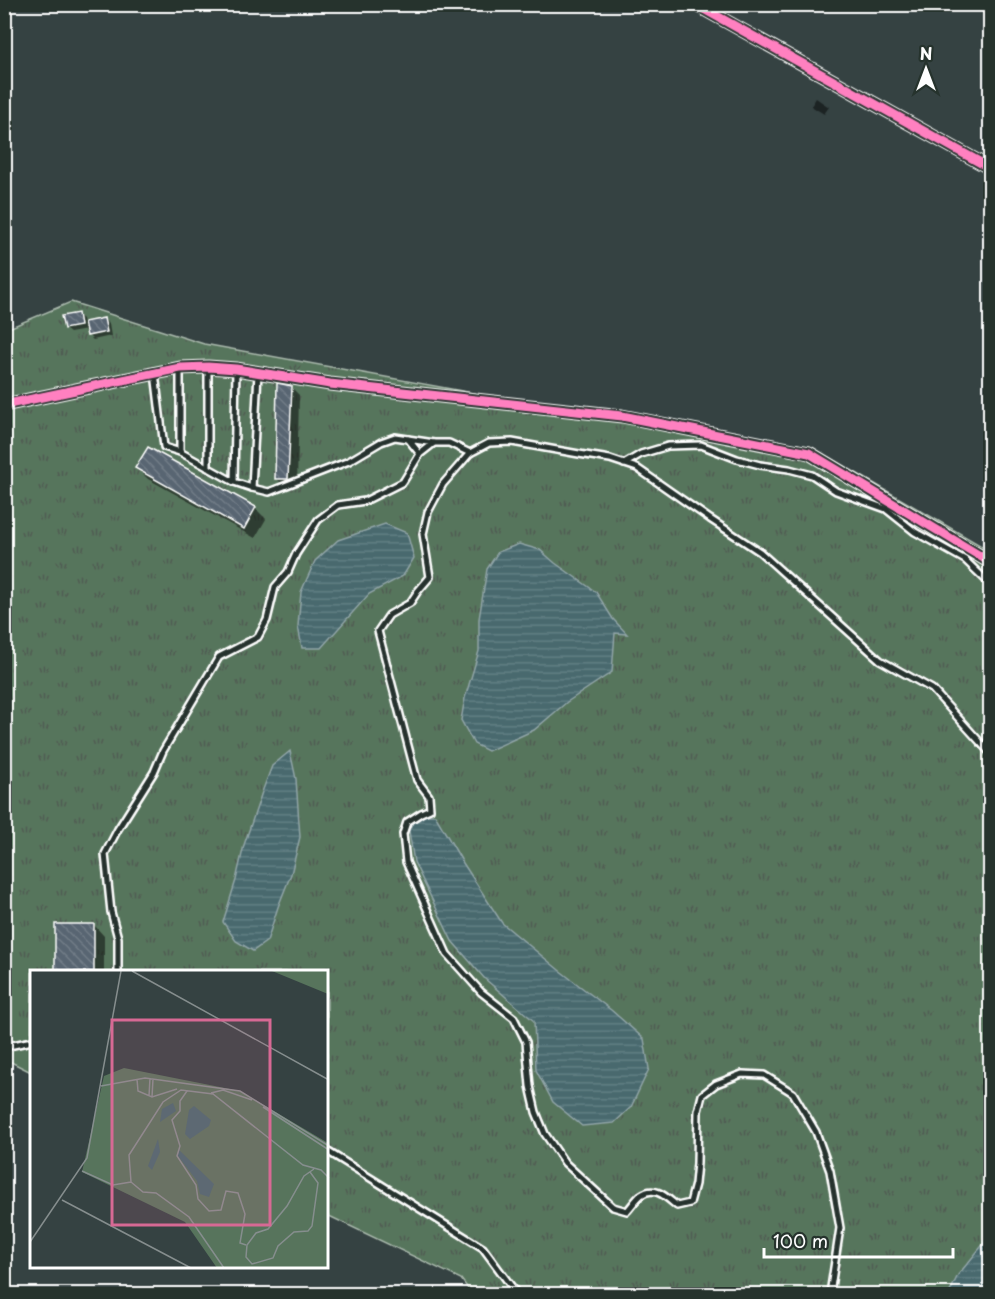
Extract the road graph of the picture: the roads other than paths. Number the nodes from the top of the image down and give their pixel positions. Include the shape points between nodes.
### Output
1 (695, 4) edge
2 (990, 168) edge
3 (208, 367) junction
4 (180, 368) junction
5 (236, 369) junction
6 (155, 373) junction
7 (258, 373) junction
8 (4, 405) edge
9 (408, 439) junction
10 (434, 443) junction
11 (180, 452) junction
12 (470, 453) junction
13 (420, 454) junction
14 (624, 464) junction
15 (208, 468) junction
16 (234, 482) junction
17 (252, 488) junction
18 (990, 562) edge
19 (990, 584) edge
20 (990, 753) edge
21 (118, 970) edge
22 (30, 1041) edge
23 (4, 1047) edge
24 (328, 1152) edge
25 (517, 1294) edge
26 (830, 1294) edge

1 - 2 street
3 - 4 street
3 - 5 street
3 - 15 lane
4 - 6 street
4 - 11 lane
5 - 7 street
5 - 16 lane
6 - 8 street
6 - 11 lane via 164,447
7 - 17 lane
7 - 18 street via 622,416 809,453
9 - 10 lane
9 - 13 lane
9 - 17 lane via 381,442 349,461 268,492
10 - 12 lane via 449,443
10 - 13 lane
11 - 15 lane
12 - 14 lane via 489,443 512,442
12 - 26 lane via 443,484 428,513 423,534 430,577 410,603 389,615 378,631 417,780 429,796 430,809 407,822 403,834 406,862 447,954 481,992 514,1018 526,1042 530,1086 545,1134 565,1163 613,1207 627,1211 640,1195 652,1191 662,1193 677,1206 690,1203 697,1163 698,1111 702,1095 716,1084 742,1074 764,1075 793,1093 816,1132 830,1171 840,1228
13 - 21 lane via 403,482 365,501 338,505 318,520 275,587 267,620 258,637 219,657 117,829 105,854 118,938
14 - 19 lane via 668,446 701,445 737,459 812,475 836,491 886,509 915,532 965,560
14 - 20 lane via 637,468 760,552 880,660 932,688
15 - 16 lane
16 - 17 lane
22 - 23 lane
24 - 25 lane via 483,1248

